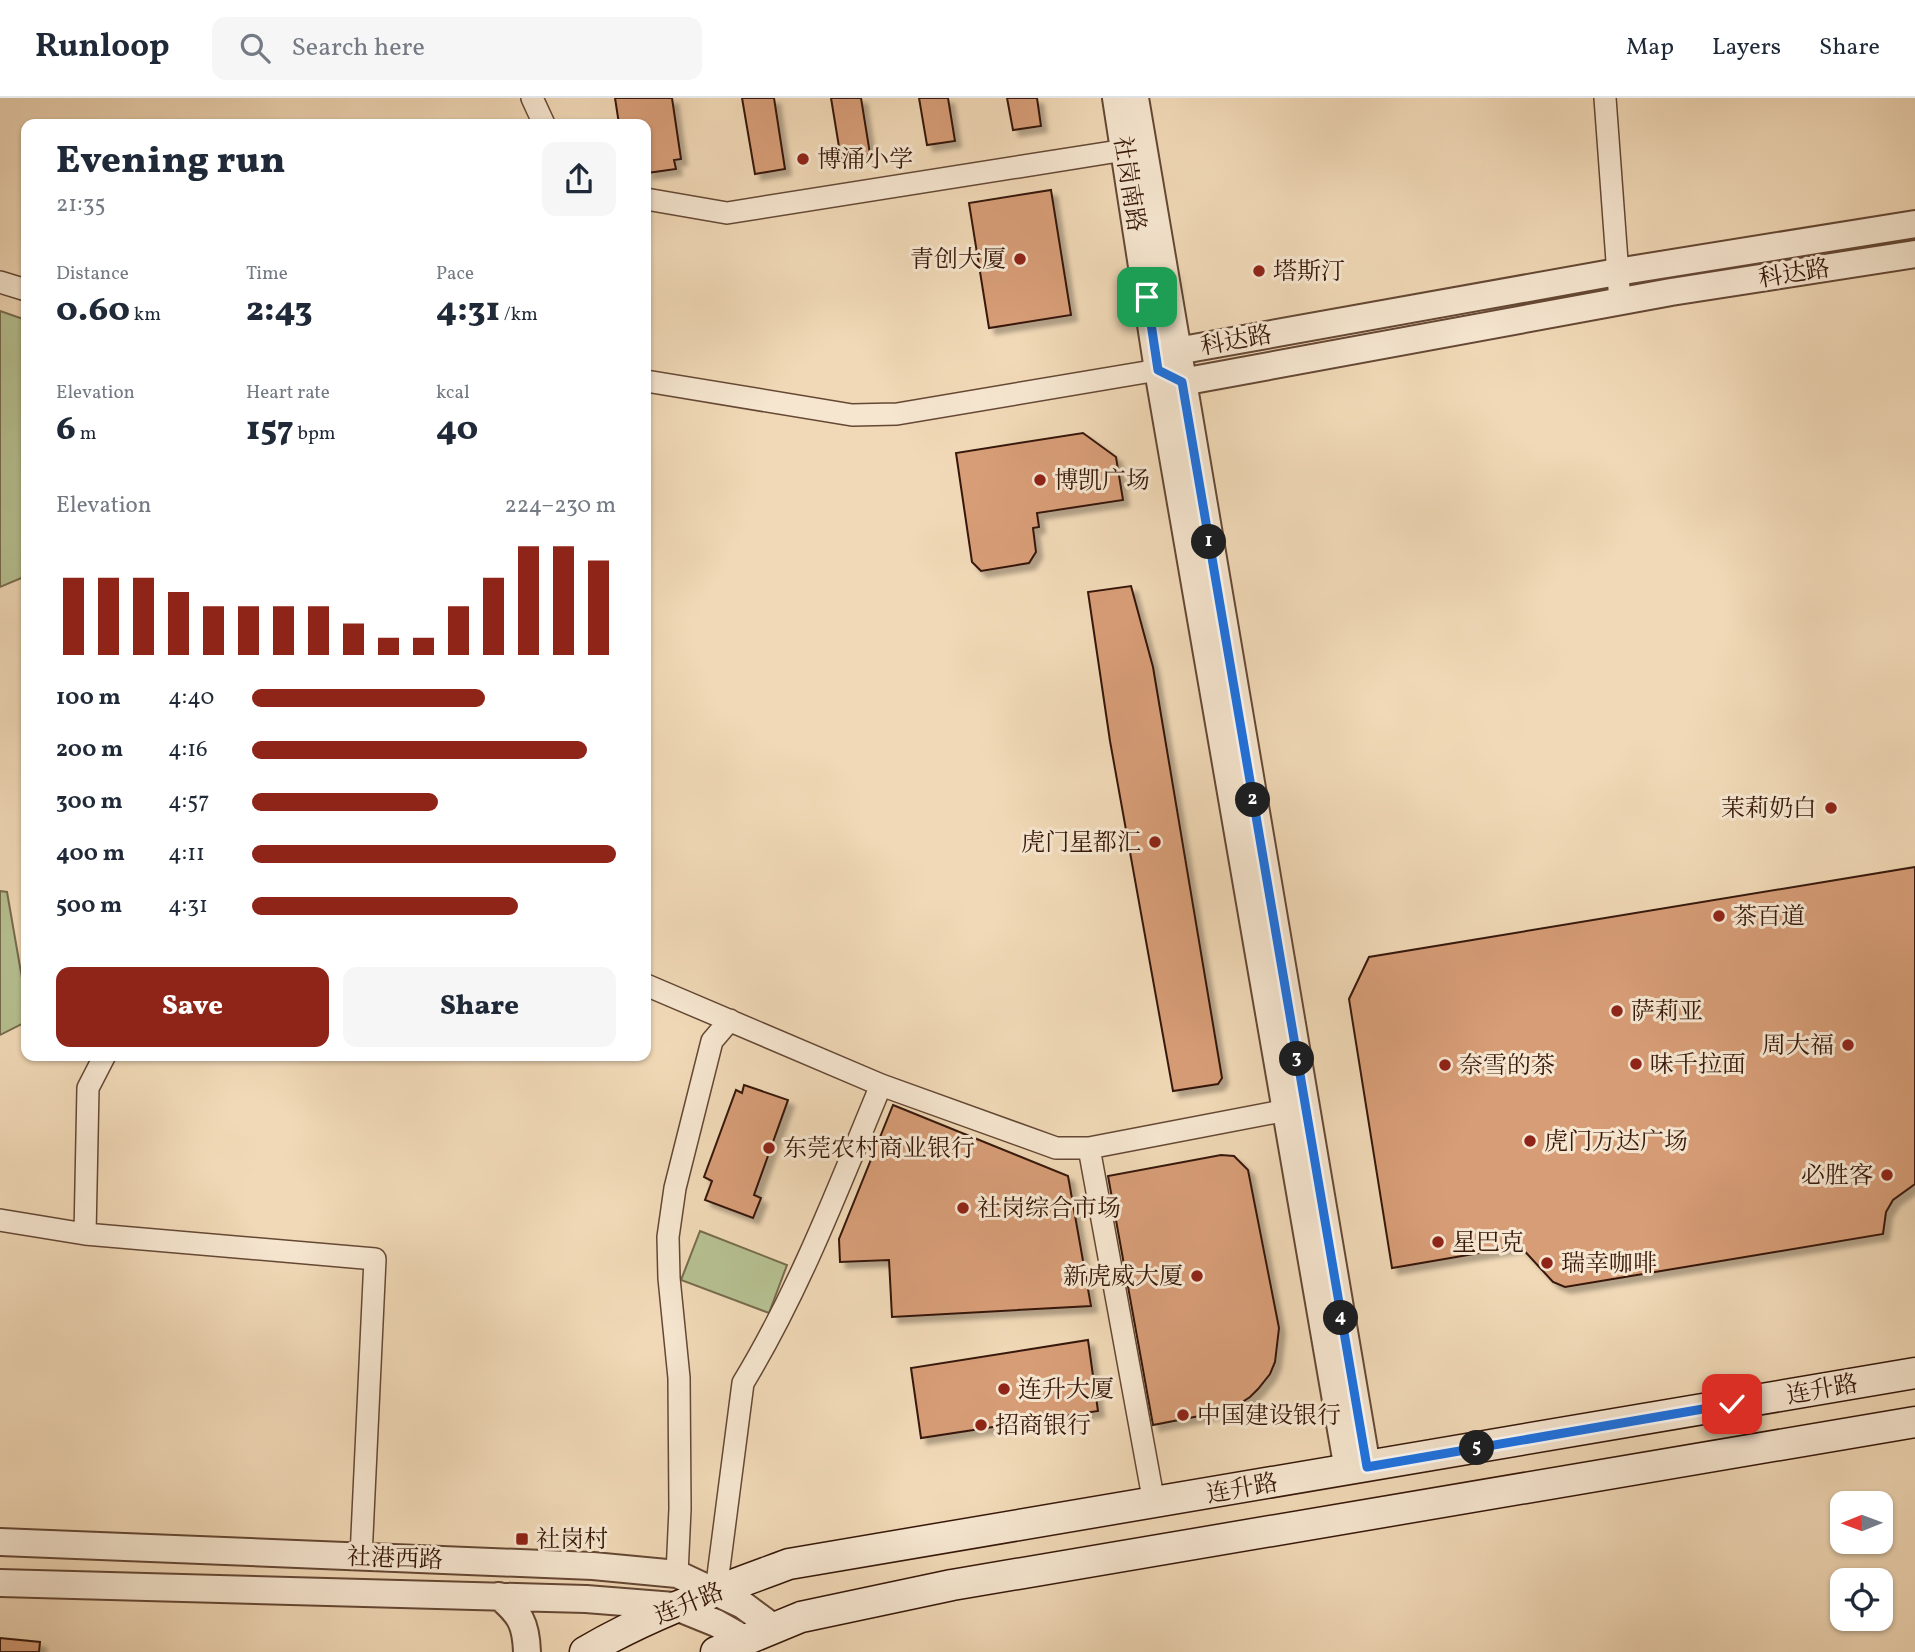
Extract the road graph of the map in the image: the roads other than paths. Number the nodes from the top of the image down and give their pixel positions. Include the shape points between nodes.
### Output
1 (531, 98) edge
2 (1116, 98) edge
3 (1135, 98) edge
4 (1605, 98) edge
5 (542, 119) edge
6 (1125, 150) junction
7 (651, 200) edge
8 (1915, 224) edge
9 (1915, 254) edge
10 (1617, 272) junction
11 (0, 282) edge
12 (21, 288) edge
13 (1620, 302) junction
14 (1177, 351) junction
15 (1158, 370) junction
16 (651, 382) edge
17 (1182, 382) junction
18 (651, 987) edge
19 (730, 1020) junction
20 (102, 1061) edge
21 (881, 1085) junction
22 (1287, 1110) junction
23 (1089, 1148) junction
24 (0, 1220) edge
25 (85, 1234) junction
26 (1915, 1373) edge
27 (1915, 1422) edge
28 (1358, 1469) junction
29 (1154, 1503) junction
30 (0, 1542) edge
31 (361, 1557) junction
32 (677, 1574) junction
33 (0, 1583) edge
34 (716, 1591) junction
35 (499, 1596) junction
36 (674, 1606) junction
37 (774, 1628) junction
38 (746, 1640) junction
39 (527, 1652) edge
40 (585, 1652) edge
41 (716, 1652) edge

1 - 5 street
2 - 6 street, 社岗南路
3 - 14 street, 社岗南路
4 - 10 street
6 - 7 street via 727,213
6 - 15 street, 社岗南路
8 - 10 street, 科达路
9 - 13 street, 科达路
10 - 13 street
10 - 14 street, 科达路
11 - 12 street
13 - 17 street, 科达路
14 - 15 street, 科达路
14 - 17 street, 社岗南路
15 - 16 street via 897,414 852,415
15 - 17 street, 科达路
15 - 22 street, 社岗南路
17 - 28 street, 社岗南路
18 - 19 street
19 - 21 street
19 - 32 street via 712,1041 675,1188 668,1237 679,1378
20 - 25 street via 88,1088
21 - 23 street via 1056,1148
21 - 34 street via 815,1245 743,1383
22 - 23 street
22 - 28 street, 社岗南路
23 - 29 street
24 - 25 street
25 - 31 street via 374,1259
26 - 28 main road, 连升路
27 - 37 main road, 连升路 via 953,1585
28 - 29 main road, 连升路
29 - 34 main road, 连升路 via 789,1564
30 - 31 street, 社港西路
31 - 32 street, 社港西路
32 - 34 street, 社港西路
33 - 35 street, 社港西路
34 - 36 main road, 连升路
34 - 37 street, 社港西路
35 - 36 street, 社港西路
35 - 39 street via 519,1613 527,1634
36 - 38 street, 社港西路
36 - 40 main road, 连升路
37 - 38 main road, 连升路
38 - 41 main road, 连升路

